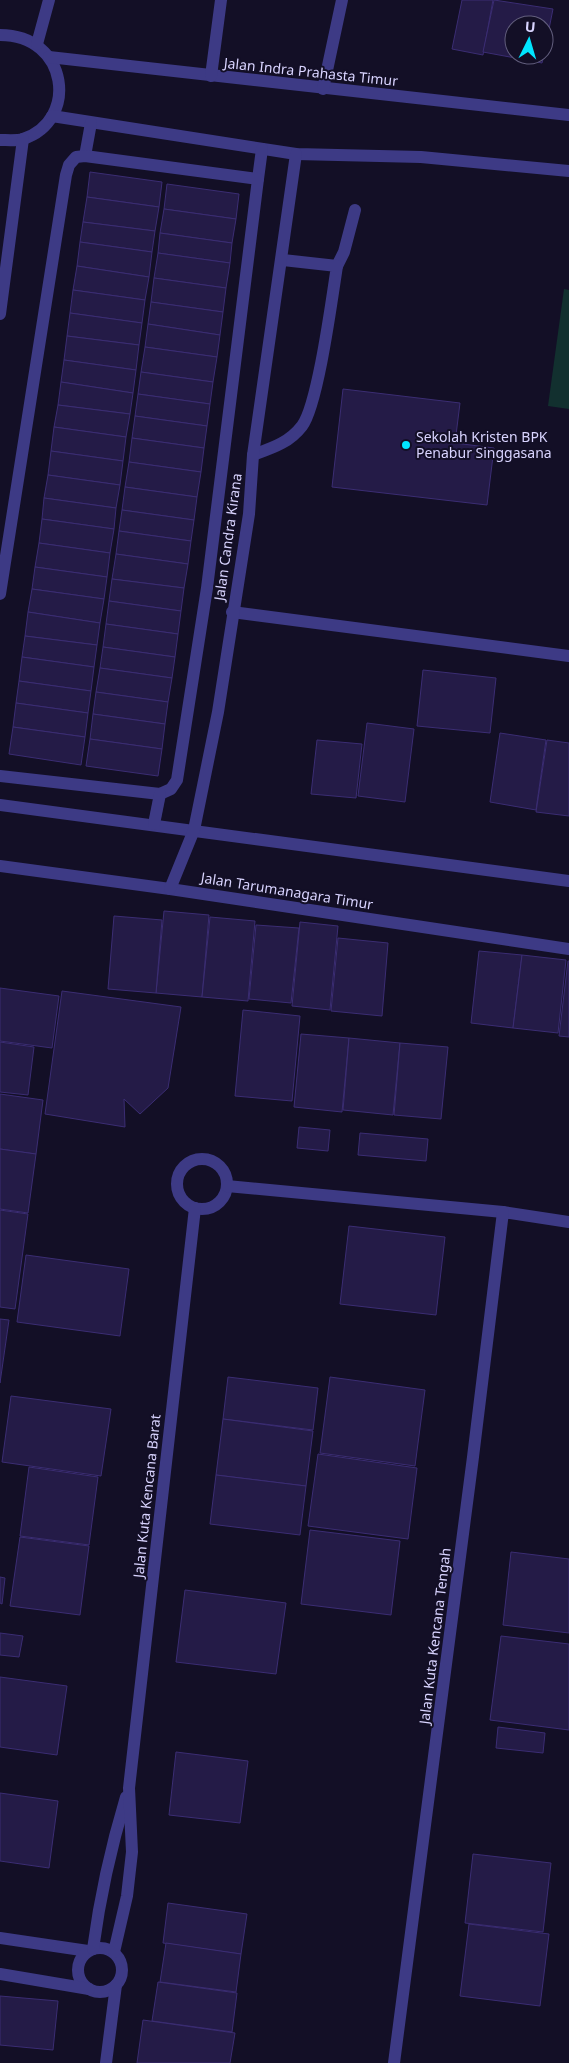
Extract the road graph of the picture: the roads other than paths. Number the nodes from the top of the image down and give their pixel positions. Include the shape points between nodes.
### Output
1 (49, 0) edge
2 (221, 0) edge
3 (342, 0) edge
4 (0, 35) edge
5 (36, 44) junction
6 (49, 56) junction
7 (211, 76) junction
8 (323, 89) junction
9 (569, 115) edge
10 (52, 116) junction
11 (91, 123) junction
12 (23, 139) junction
13 (0, 140) edge
14 (262, 149) junction
15 (296, 154) junction
16 (85, 156) junction
17 (569, 171) edge
18 (258, 179) junction
19 (355, 210) dead end
20 (283, 260) junction
21 (338, 266) junction
22 (0, 314) edge
23 (253, 455) junction
24 (0, 594) edge
25 (232, 612) junction
26 (569, 656) edge
27 (0, 776) edge
28 (160, 794) junction
29 (0, 805) edge
30 (154, 824) junction
31 (194, 830) junction
32 (0, 866) edge
33 (569, 881) edge
34 (170, 889) junction
35 (569, 950) edge
36 (227, 1186) junction
37 (195, 1208) junction
38 (503, 1212) junction
39 (569, 1222) edge
40 (129, 1788) junction
41 (0, 1938) edge
42 (91, 1950) junction
43 (114, 1952) junction
44 (0, 1974) edge
45 (116, 1985) junction
46 (89, 1989) junction
47 (106, 2063) edge
48 (394, 2063) edge

1 - 5 street
2 - 7 street
3 - 8 street
4 - 5 street via 17,35
5 - 6 street
6 - 7 street, Jalan Indra Prahasta Timur
6 - 10 street via 58,74 60,92
7 - 8 street, Jalan Indra Prahasta Timur
8 - 9 street, Jalan Indra Prahasta Timur
10 - 11 street
10 - 12 street via 42,128
11 - 14 street
11 - 16 street
12 - 13 street
12 - 22 street
14 - 15 street
14 - 18 street
15 - 17 street via 421,157
15 - 20 street, Jalan Candra Kirana
16 - 18 street
16 - 24 street via 76,157 66,176
18 - 28 street via 182,758 177,780 171,789
19 - 21 street
20 - 21 street
20 - 23 street, Jalan Candra Kirana
21 - 23 street via 313,398 303,425 287,442
23 - 25 street, Jalan Candra Kirana via 249,514
25 - 26 street
25 - 31 street, Jalan Candra Kirana via 218,712
27 - 28 street
28 - 30 street
29 - 30 street
30 - 31 street
31 - 33 street
31 - 34 street, Jalan Candra Kirana
32 - 34 street, Jalan Tarumanagara Timur
34 - 35 street, Jalan Tarumanagara Timur
36 - 37 street via 224,1197 216,1205 206,1209
36 - 37 street via 226,1175 210,1160 198,1159 188,1163 180,1171 178,1193
36 - 38 street
37 - 40 street, Jalan Kuta Kencana Barat
38 - 39 street
38 - 48 street, Jalan Kuta Kencana Tengah
40 - 42 street, Jalan Kuta Kencana Barat via 110,1848
40 - 43 street, Jalan Kuta Kencana Barat via 132,1852 127,1896
41 - 42 street
42 - 43 street
42 - 46 street via 82,1957 79,1966 82,1982
43 - 45 street via 122,1968
44 - 46 street
45 - 46 street via 98,1992
45 - 47 street

